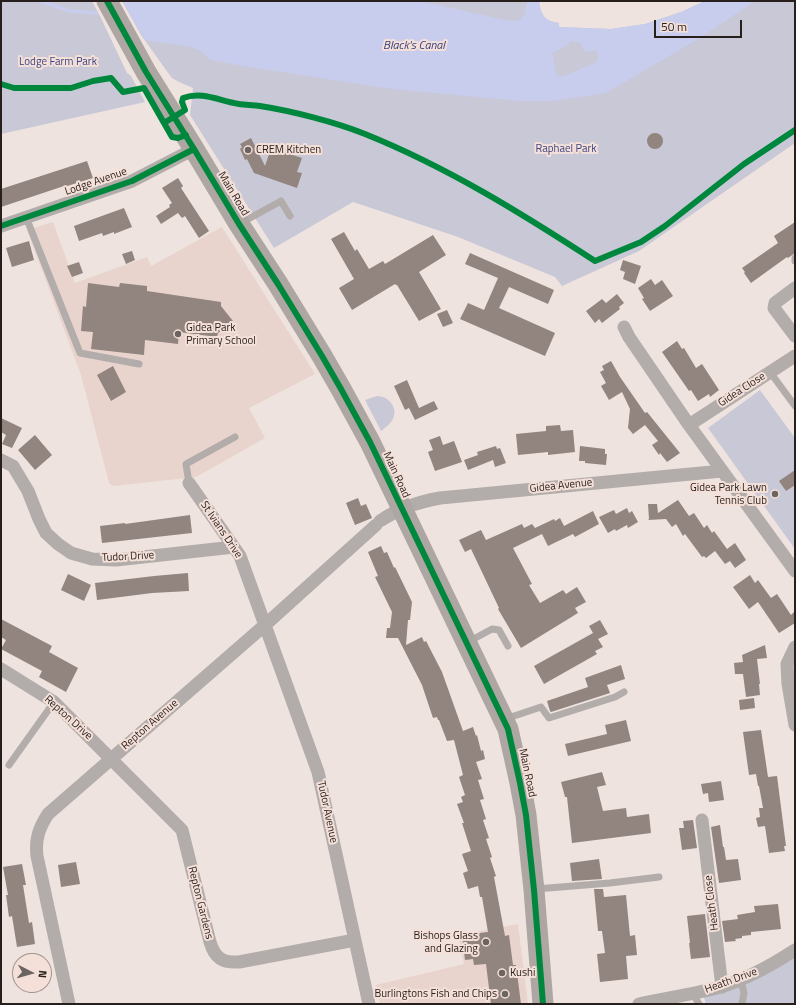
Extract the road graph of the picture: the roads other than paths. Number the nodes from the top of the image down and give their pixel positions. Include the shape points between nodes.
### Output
1 (107, 1) edge
2 (194, 149) junction
3 (290, 216) dead end
4 (26, 217) junction
5 (239, 224) junction
6 (1, 226) edge
7 (795, 288) edge
8 (624, 327) dead end
9 (795, 336) edge
10 (795, 356) edge
11 (139, 364) dead end
12 (770, 372) junction
13 (795, 406) edge
14 (689, 425) junction
15 (236, 437) dead end
16 (1, 460) edge
17 (722, 471) junction
18 (189, 483) joint
19 (401, 508) junction
20 (234, 547) junction
21 (795, 571) edge
22 (265, 625) junction
23 (466, 643) junction
24 (508, 646) dead end
25 (795, 647) edge
26 (1, 669) edge
27 (624, 692) dead end
28 (54, 702) junction
29 (503, 720) junction
30 (795, 725) edge
31 (112, 759) junction
32 (9, 765) dead end
33 (702, 820) dead end
34 (659, 876) dead end
35 (534, 890) junction
36 (355, 940) junction
37 (795, 950) edge
38 (741, 980) junction
39 (722, 986) junction
40 (696, 999) edge
41 (657, 1002) edge
42 (70, 1004) edge
43 (369, 1004) edge
44 (543, 1004) edge
45 (639, 1004) edge
46 (742, 1004) edge

1 - 2 main road, Main Road via 146,72
2 - 4 street, Lodge Avenue via 132,181
2 - 5 main road, Main Road
3 - 5 lane via 281,201
4 - 6 street, Lodge Avenue
4 - 11 lane via 80,353
5 - 19 main road, Main Road via 322,356 370,442
7 - 9 street via 775,303 774,308
8 - 14 street
10 - 12 street, Gidea Close
12 - 13 lane
12 - 14 street, Gidea Close
14 - 17 street
15 - 18 lane via 186,464
16 - 20 street, Tudor Drive via 13,466 28,491 46,533 72,553 92,559 116,560
17 - 19 street, Gidea Avenue via 440,498
17 - 21 street
18 - 20 street, St Ivians Drive
19 - 22 street, Repton Avenue via 378,523
19 - 23 main road, Main Road
20 - 22 street, St Ivians Drive via 247,572
22 - 31 street, Repton Avenue
22 - 36 street, Tudor Avenue via 318,772
23 - 24 lane via 492,629 499,630
23 - 29 main road, Main Road
25 - 30 street via 787,664
26 - 28 street, Repton Drive
27 - 29 lane via 549,718 541,707
28 - 31 street, Repton Drive
28 - 32 lane
29 - 35 main road, Main Road via 508,730 520,782
31 - 36 street, Repton Gardens via 182,830 213,952 221,959 239,962
31 - 42 street, Repton Avenue via 48,814 37,836 38,856
33 - 39 street, Heath Close
34 - 35 lane
35 - 44 main road, Main Road
36 - 43 street, Tudor Avenue
37 - 38 street, Heath Drive via 775,964
38 - 39 street, Heath Drive
38 - 46 lane via 744,993
39 - 40 street, Heath Drive
40 - 41 street, Heath Drive
41 - 45 street, Heath Drive

